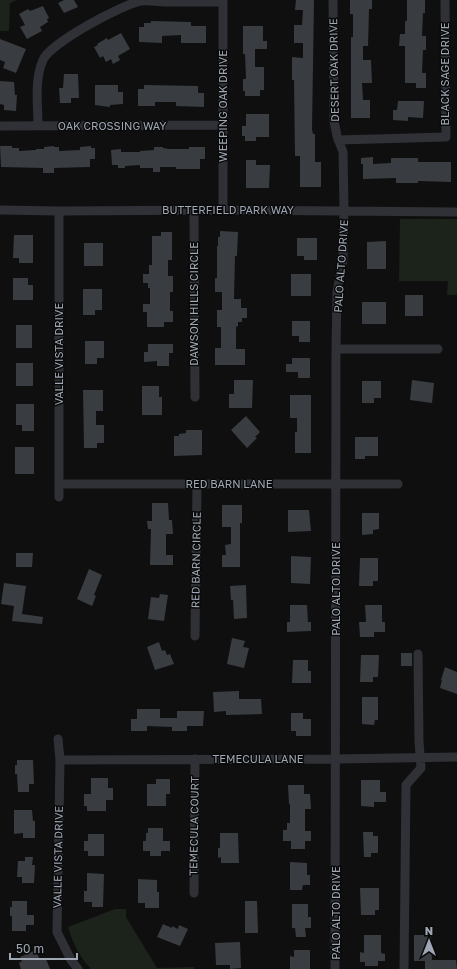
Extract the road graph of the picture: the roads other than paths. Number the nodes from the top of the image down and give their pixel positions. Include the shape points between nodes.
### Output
1 (333, 0) edge
2 (445, 0) edge
3 (223, 125) junction
4 (0, 126) edge
5 (38, 126) junction
6 (338, 140) junction
7 (0, 210) edge
8 (194, 210) junction
9 (223, 210) junction
10 (344, 210) junction
11 (59, 212) junction
12 (457, 212) edge
13 (336, 349) junction
14 (438, 349) dead end
15 (195, 397) dead end
16 (60, 484) junction
17 (197, 484) junction
18 (336, 484) junction
19 (398, 484) dead end
20 (59, 497) dead end
21 (195, 636) dead end
22 (418, 654) dead end
23 (58, 739) dead end
24 (457, 757) edge
25 (420, 758) junction
26 (195, 759) junction
27 (336, 759) junction
28 (60, 760) junction
29 (194, 893) dead end
30 (78, 969) edge
31 (336, 969) edge
32 (404, 969) edge

1 - 6 street, DESERT OAK DRIVE via 334,121
2 - 6 street, BLACK SAGE DRIVE via 446,137
3 - 5 street, OAK CROSSING WAY
3 - 5 street, WEEPING OAK DRIVE via 223,2 142,0 64,39 51,49 44,58 38,84
3 - 9 street, WEEPING OAK DRIVE
4 - 5 street, OAK CROSSING WAY
6 - 10 street, DESERT OAK DRIVE via 343,152
7 - 11 street, BUTTERFIELD PARK WAY
8 - 9 street, BUTTERFIELD PARK WAY
8 - 11 street, BUTTERFIELD PARK WAY
8 - 15 street, DAWSON HILLS CIRCLE
9 - 10 street, BUTTERFIELD PARK WAY
10 - 12 street, BUTTERFIELD PARK WAY
10 - 13 street, PALO ALTO DRIVE via 343,259 337,292
11 - 16 street, VALLE VISTA DRIVE
13 - 14 street
13 - 18 street, PALO ALTO DRIVE
16 - 17 street, RED BARN LANE
16 - 20 street, VALLE VISTA DRIVE
17 - 18 street, RED BARN LANE
17 - 21 street, RED BARN CIRCLE
18 - 19 street, RED BARN LANE
18 - 27 street, PALO ALTO DRIVE
22 - 25 street
23 - 28 street, VALLE VISTA DRIVE
24 - 25 street, TEMECULA LANE
25 - 27 street, TEMECULA LANE
25 - 32 street via 421,768 406,784
26 - 27 street, TEMECULA LANE
26 - 28 street, TEMECULA LANE
26 - 29 street, TEMECULA COURT
27 - 31 street, PALO ALTO DRIVE
28 - 30 street, VALLE VISTA DRIVE via 57,932

